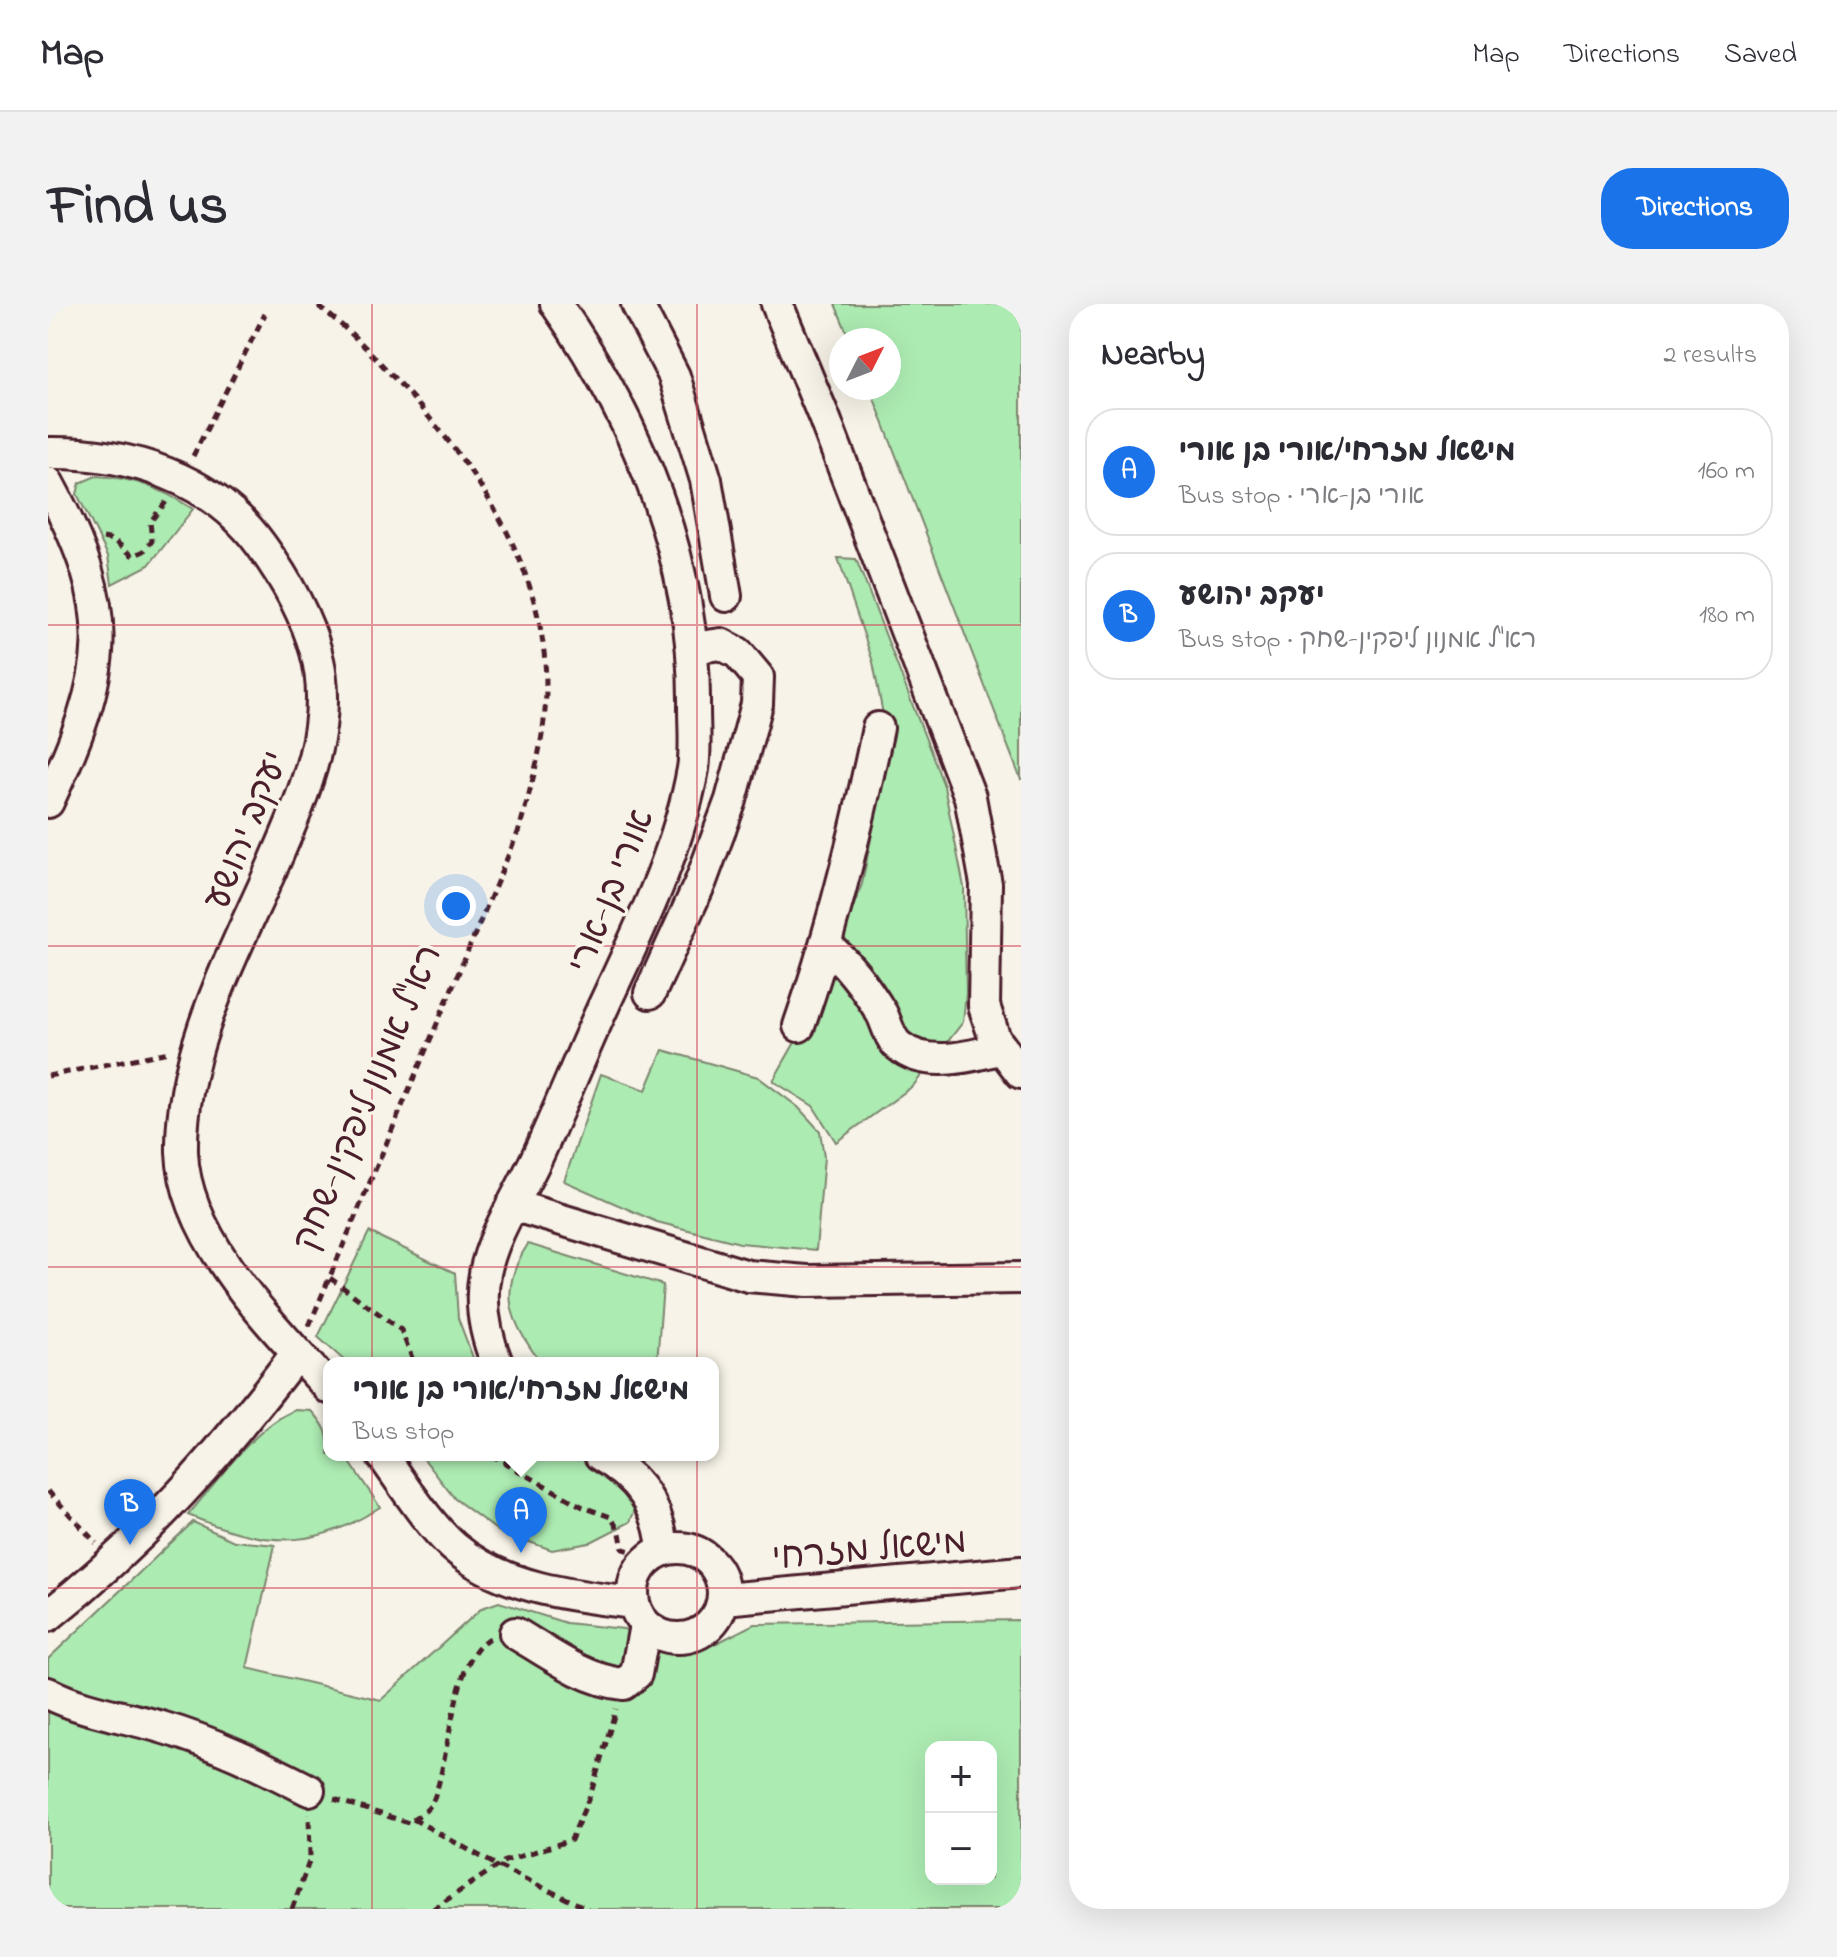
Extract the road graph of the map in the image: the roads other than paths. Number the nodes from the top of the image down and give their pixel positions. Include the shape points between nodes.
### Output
1 (556, 304) edge
2 (637, 304) edge
3 (777, 304) edge
4 (48, 453) edge
5 (48, 483) edge
6 (726, 596) dead end
7 (693, 648) junction
8 (878, 728) dead end
9 (48, 802) edge
10 (827, 946) junction
11 (650, 993) dead end
12 (799, 1026) dead end
13 (1002, 1048) junction
14 (1021, 1073) edge
15 (512, 1205) junction
16 (1021, 1278) edge
17 (297, 1353) junction
18 (494, 1357) edge
19 (323, 1381) edge
20 (387, 1461) edge
21 (610, 1461) edge
22 (657, 1552) junction
23 (1021, 1572) edge
24 (724, 1599) junction
25 (639, 1614) junction
26 (48, 1616) edge
27 (515, 1633) road end
28 (48, 1693) edge
29 (309, 1790) road end

1 - 7 street, אורי בן-ארי via 628,419 679,567
2 - 6 street via 674,376 706,480
3 - 13 street via 970,797 986,884 984,1006
4 - 17 street, יעקב יהושע via 134,461 181,480 235,515 282,573 317,654 321,705 316,753 304,794 199,1047 182,1152 187,1189 201,1223 228,1269
5 - 9 street via 82,551 95,594 97,661 86,711
7 - 11 street via 721,644 738,653 758,677 757,704 731,800
7 - 15 street, אורי בן-ארי via 694,767 665,872
8 - 10 street
10 - 12 street
10 - 13 street via 846,962 881,1012 896,1045 909,1053 968,1057
13 - 14 street
15 - 16 street via 748,1276 807,1281
15 - 18 street, אורי בן-ארי via 489,1249 483,1285 484,1333
17 - 19 street, יעקב יהושע
17 - 26 street via 172,1506
20 - 25 street via 453,1546 481,1565 530,1585
21 - 22 street via 626,1471 650,1500 661,1524
22 - 24 street via 685,1547 700,1553 714,1564
22 - 25 street via 640,1567 633,1584
23 - 24 street, מישאל מזרחי
24 - 25 street via 717,1617 695,1636 671,1638
25 - 27 street via 636,1674 624,1684 564,1662
28 - 29 street via 69,1704 232,1750

